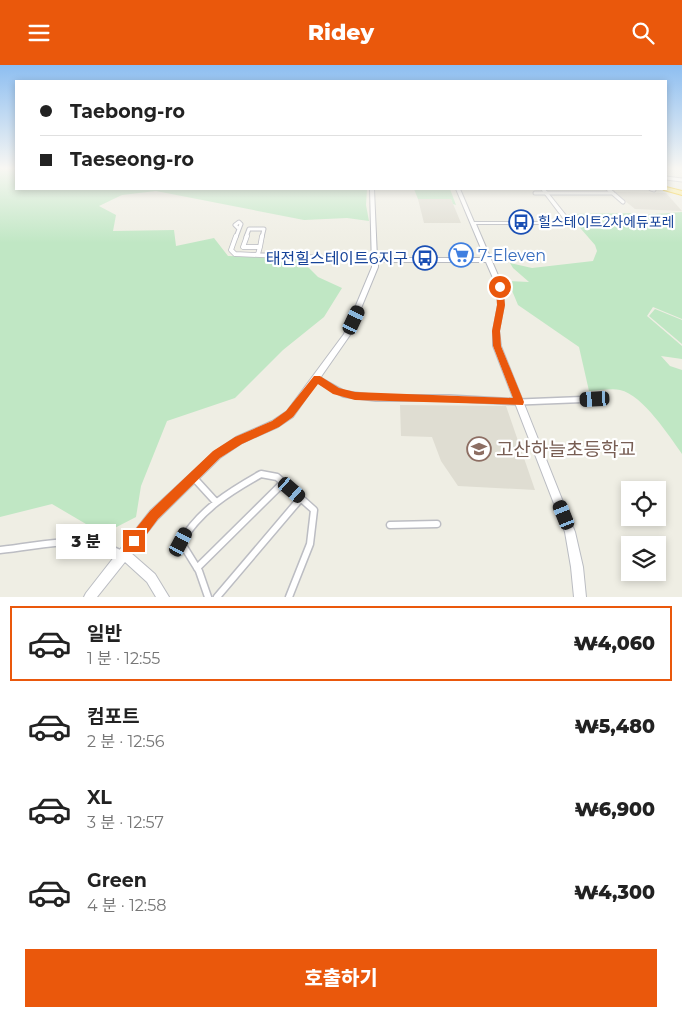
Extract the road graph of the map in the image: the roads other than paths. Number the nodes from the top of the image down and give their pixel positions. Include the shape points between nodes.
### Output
1 (372, 193) edge
2 (460, 193) edge
3 (545, 193) edge
4 (607, 193) edge
5 (613, 193) joint
6 (624, 202) dead end
7 (474, 223) junction
8 (239, 229) dead end
9 (236, 237) junction
10 (246, 238) junction
11 (260, 247) junction
12 (258, 255) junction
13 (374, 260) junction
14 (489, 260) junction
15 (317, 379) junction
16 (595, 399) dead end
17 (520, 402) junction
18 (192, 477) junction
19 (283, 483) junction
20 (301, 498) junction
21 (215, 501) junction
22 (438, 524) dead end
23 (390, 525) dead end
24 (0, 550) edge
25 (124, 555) junction
26 (197, 568) junction
27 (90, 597) edge
28 (163, 597) edge
29 (208, 597) edge
30 (216, 597) edge
31 (289, 597) edge
32 (580, 597) edge

1 - 13 street
2 - 7 street
3 - 7 street via 570,223
4 - 5 street
5 - 6 street
7 - 14 street
8 - 9 street
9 - 10 street
9 - 12 street via 232,253
10 - 11 street via 243,247
10 - 11 street via 249,229 264,229
11 - 12 street
12 - 13 street
13 - 14 street
13 - 15 street via 369,284 347,335
14 - 17 street via 501,293 497,346
15 - 17 street via 337,391 355,396
15 - 18 street via 290,414 238,440
16 - 17 street
17 - 32 street via 570,532 578,567
18 - 21 street
18 - 25 street via 154,515
19 - 20 street
19 - 21 street via 270,474 262,474
19 - 26 street
20 - 30 street
20 - 31 street via 314,510 315,522 312,540
21 - 26 street via 187,530 181,542
22 - 23 street
24 - 25 street via 96,542
25 - 27 street
25 - 28 street via 151,579
26 - 29 street

